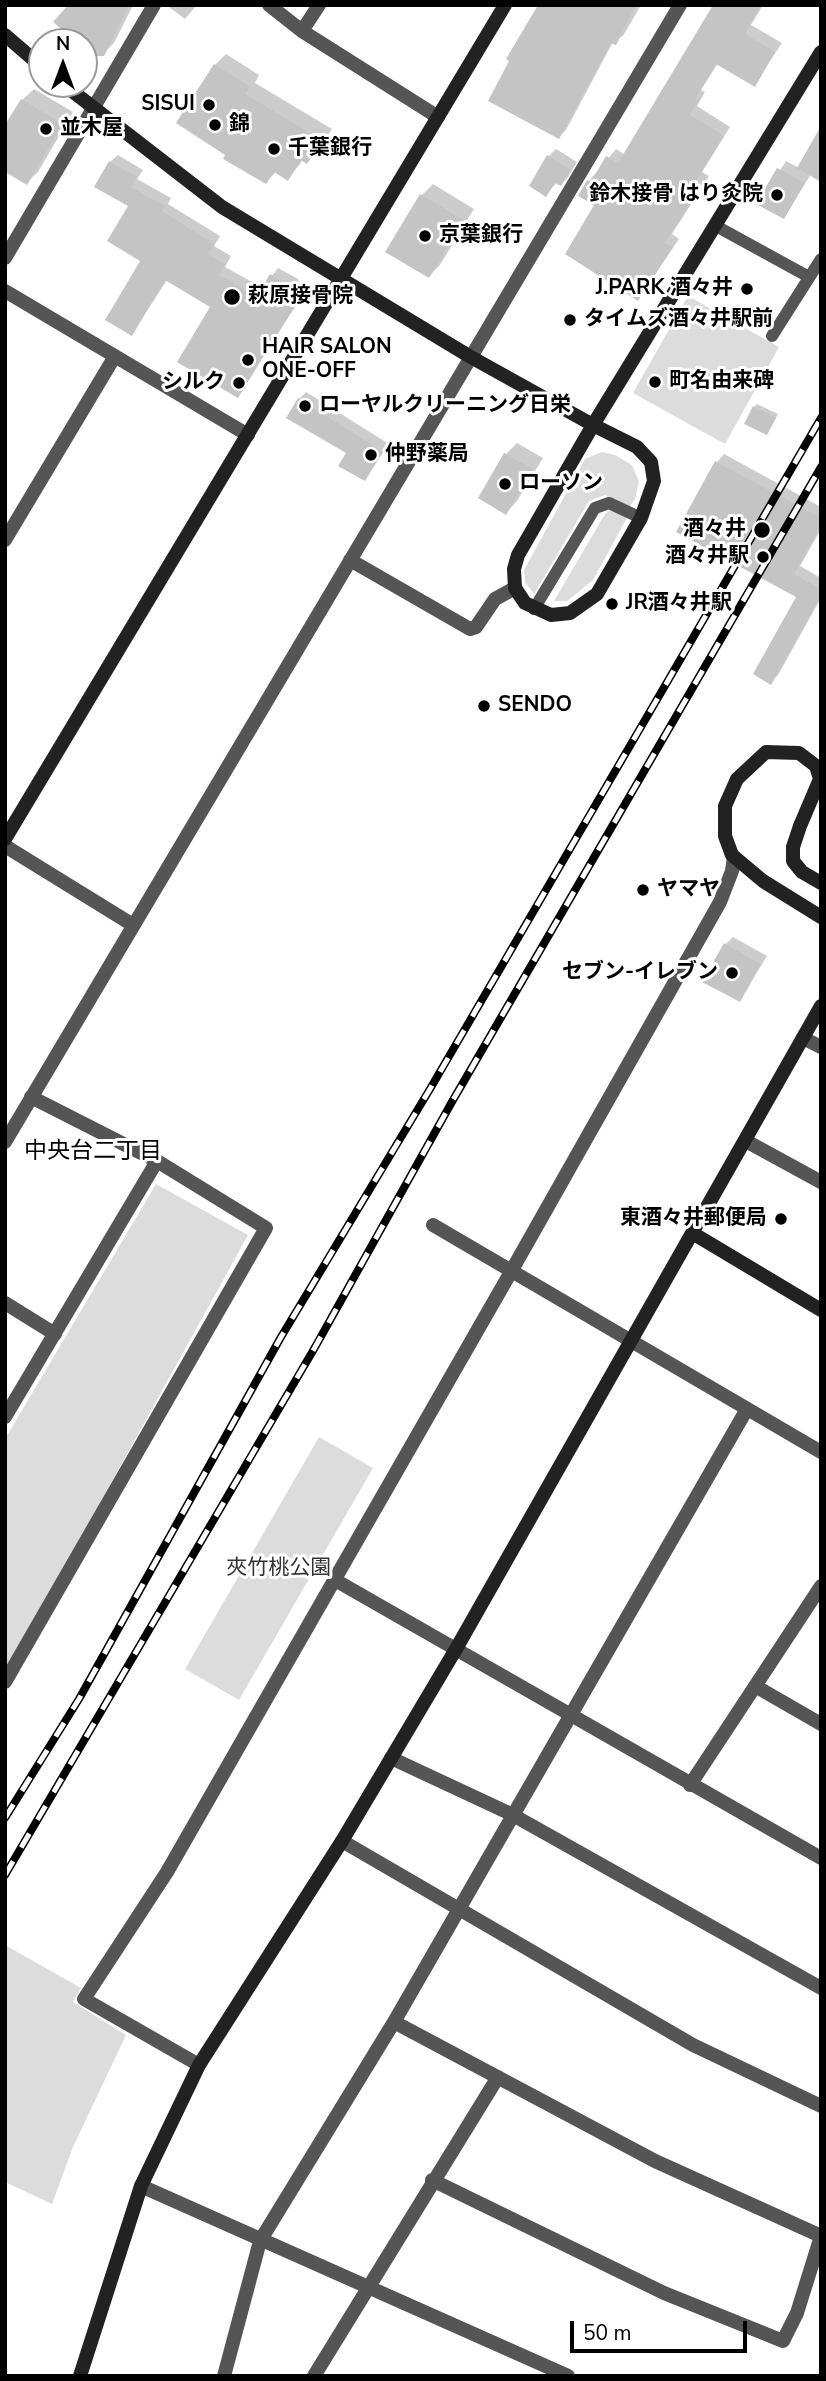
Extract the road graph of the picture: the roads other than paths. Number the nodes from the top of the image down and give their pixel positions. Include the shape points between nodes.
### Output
1 (154, 5) edge
2 (269, 5) edge
3 (319, 5) edge
4 (505, 5) edge
5 (680, 5) edge
6 (302, 31) junction
7 (5, 35) edge
8 (28, 55) edge
9 (819, 57) edge
10 (80, 98) edge
11 (93, 109) junction
12 (438, 117) junction
13 (716, 226) junction
14 (5, 258) edge
15 (821, 260) edge
16 (340, 277) junction
17 (809, 277) junction
18 (5, 291) edge
19 (772, 336) dead end
20 (115, 356) junction
21 (469, 356) junction
22 (593, 425) junction
23 (248, 435) junction
24 (641, 518) junction
25 (5, 540) edge
26 (350, 560) junction
27 (515, 588) junction
28 (534, 609) junction
29 (5, 839) edge
30 (5, 846) edge
31 (734, 857) junction
32 (821, 883) edge
33 (821, 917) edge
34 (133, 925) junction
35 (821, 1006) edge
36 (803, 1038) junction
37 (821, 1047) edge
38 (31, 1097) junction
39 (5, 1142) edge
40 (746, 1142) junction
41 (157, 1161) junction
42 (821, 1182) edge
43 (433, 1225) dead end
44 (694, 1234) junction
45 (512, 1270) junction
46 (5, 1303) edge
47 (821, 1310) edge
48 (55, 1334) junction
49 (629, 1340) junction
50 (747, 1409) junction
51 (5, 1417) edge
52 (821, 1452) edge
53 (335, 1580) junction
54 (820, 1589) edge
55 (456, 1650) junction
56 (5, 1682) edge
57 (755, 1686) junction
58 (568, 1716) junction
59 (821, 1724) edge
60 (391, 1758) junction
61 (690, 1785) junction
62 (511, 1814) junction
63 (342, 1841) junction
64 (821, 1858) edge
65 (459, 1906) junction
66 (821, 1988) edge
67 (394, 2022) junction
68 (199, 2065) junction
69 (498, 2077) junction
70 (821, 2106) edge
71 (432, 2180) junction
72 (141, 2186) junction
73 (821, 2236) edge
74 (260, 2241) junction
75 (367, 2286) junction
76 (80, 2376) edge
77 (224, 2376) edge
78 (314, 2376) edge
79 (568, 2376) edge

1 - 11 street
2 - 6 street
3 - 6 street
4 - 12 street
5 - 21 street
6 - 12 street
7 - 8 street
9 - 13 street
10 - 11 street
11 - 14 street
11 - 16 street via 222,207
12 - 16 street
13 - 17 lane
13 - 22 street
15 - 17 lane
16 - 21 street
16 - 23 street
17 - 19 lane
18 - 20 street
20 - 23 street
20 - 25 street
21 - 22 street
21 - 26 street
22 - 24 street via 637,447 651,462 654,481
22 - 27 street via 518,555
23 - 29 street
24 - 28 street via 597,594 584,606 560,616
24 - 28 lane via 609,503 595,508
26 - 27 street via 470,629 495,600
26 - 34 street
27 - 28 street
30 - 34 street
31 - 32 street via 725,836 725,806 737,779 766,752 799,753 816,766 821,779 800,826 793,861
31 - 33 street
31 - 45 street via 720,902
34 - 38 street
35 - 36 street
36 - 37 street
36 - 40 street
38 - 39 street
38 - 41 street
40 - 42 street
40 - 44 street
41 - 48 street
41 - 56 street via 265,1228
43 - 45 street
44 - 47 street
44 - 49 street
45 - 49 street
45 - 53 street
46 - 48 street
48 - 51 street
49 - 50 street
49 - 55 street
50 - 52 street
50 - 58 street
53 - 55 street
53 - 68 street via 167,1872 84,1999
54 - 57 street
55 - 58 street
55 - 60 street
57 - 59 street
57 - 61 street
58 - 61 street
58 - 62 street
60 - 62 street
60 - 63 street
61 - 64 street
62 - 65 street
62 - 66 street
63 - 65 street
63 - 68 street
65 - 67 street
65 - 70 street via 693,2045
67 - 69 street
67 - 74 street
68 - 72 street
69 - 71 street
69 - 73 street via 655,2161
71 - 73 street via 664,2293 783,2341
71 - 75 street
72 - 74 street
72 - 76 street
74 - 75 street
74 - 77 street
75 - 78 street
75 - 79 street

